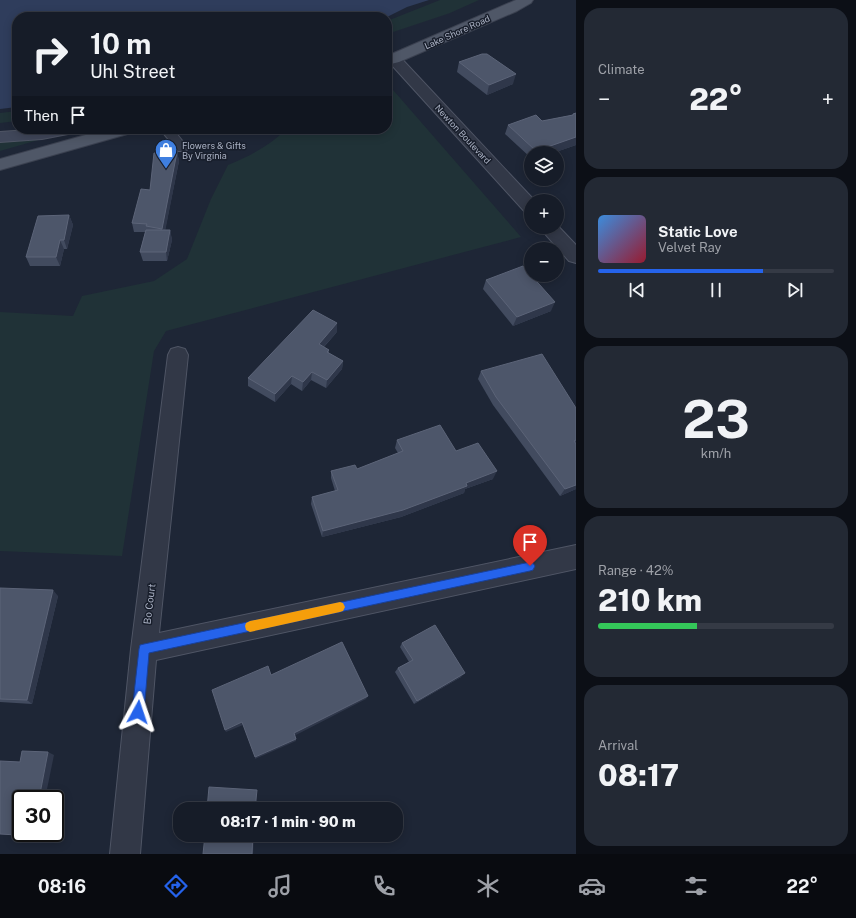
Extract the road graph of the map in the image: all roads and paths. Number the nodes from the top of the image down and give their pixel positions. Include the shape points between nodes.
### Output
1 (526, 0) edge
2 (392, 60) edge
3 (392, 61) edge
4 (42, 134) edge
5 (108, 134) edge
6 (170, 134) edge
7 (0, 137) edge
8 (182, 148) dead end
9 (0, 165) edge
10 (524, 201) edge
11 (560, 234) edge
12 (569, 239) edge
13 (576, 256) edge
14 (178, 355) dead end
15 (576, 557) edge
16 (144, 649) junction
17 (125, 854) edge

1 - 2 main road, Lake Shore Road
3 - 10 street, Newton Boulevard
4 - 7 main road
5 - 9 main road
6 - 8 lane
11 - 12 street
12 - 13 street
14 - 16 street, Bo Court
15 - 16 street
16 - 17 street, Bo Court

